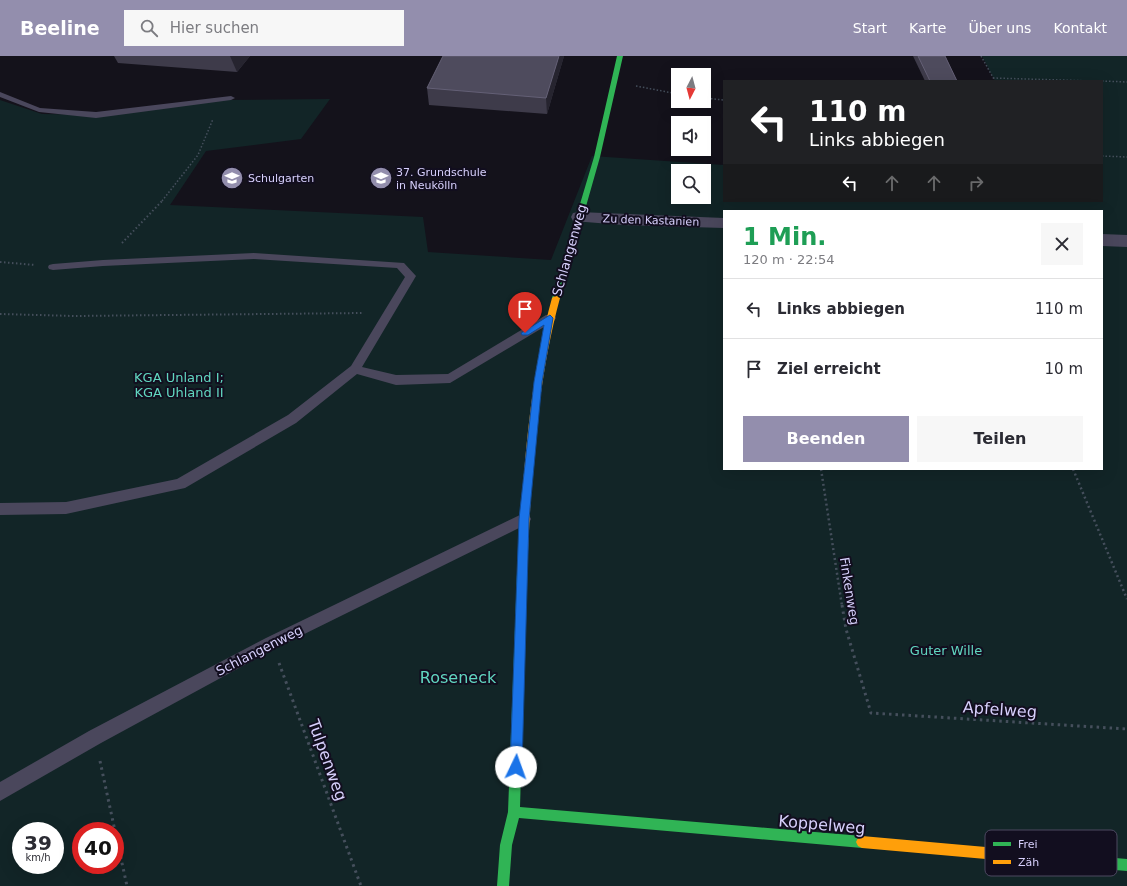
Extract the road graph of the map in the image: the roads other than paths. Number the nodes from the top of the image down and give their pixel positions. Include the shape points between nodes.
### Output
1 (620, 56) edge
2 (0, 94) edge
3 (232, 98) dead end
4 (579, 217) junction
5 (723, 223) edge
6 (1103, 240) edge
7 (1127, 241) edge
8 (53, 267) road end
9 (550, 318) junction
10 (355, 369) junction
11 (0, 509) edge
12 (524, 519) junction
13 (0, 792) edge
14 (514, 812) junction
15 (985, 853) edge
16 (1117, 864) edge
17 (1127, 865) edge
18 (503, 886) edge

1 - 4 street, Schlangenweg via 597,157
2 - 3 lane via 39,110 96,115
4 - 5 street, Zu den Kastanien
4 - 9 street, Schlangenweg
6 - 7 street
8 - 10 lane via 254,256 400,265 411,276
9 - 10 lane via 450,378 396,380
9 - 12 street, Schlangenweg via 538,382
10 - 11 lane via 292,419 180,484 66,508
12 - 13 lane, Schlangenweg via 271,643 95,737
12 - 14 street, Schlangenweg
14 - 15 street, Koppelweg
14 - 18 street, Schlangenweg via 506,845
16 - 17 street, Koppelweg

